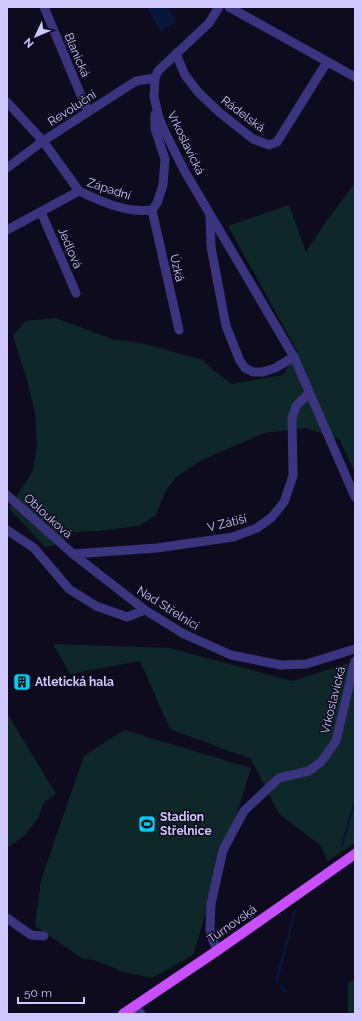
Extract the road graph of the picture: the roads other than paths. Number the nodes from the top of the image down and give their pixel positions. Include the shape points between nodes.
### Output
1 (44, 7) edge
2 (219, 7) edge
3 (229, 7) edge
4 (176, 54) junction
5 (327, 62) junction
6 (355, 77) edge
7 (155, 78) junction
8 (7, 102) edge
9 (156, 107) junction
10 (88, 112) junction
11 (43, 141) junction
12 (7, 168) edge
13 (79, 191) junction
14 (152, 210) junction
15 (41, 212) junction
16 (210, 215) junction
17 (7, 230) edge
18 (76, 293) dead end
19 (179, 330) dead end
20 (294, 357) junction
21 (309, 393) junction
22 (7, 495) edge
23 (355, 497) edge
24 (7, 530) edge
25 (73, 554) junction
26 (145, 610) junction
27 (355, 650) edge
28 (355, 662) edge
29 (355, 854) edge
30 (7, 918) edge
31 (44, 936) dead end
32 (218, 950) junction
33 (138, 1010) edge
34 (123, 1014) edge

1 - 10 street, Blanická
2 - 4 street via 209,23
3 - 5 street
4 - 5 street, Rádelská via 185,75 198,92 253,139 268,145 277,142
4 - 7 street
5 - 6 street
7 - 9 street, Vrkoslavická via 153,92
7 - 10 street, Revoluční via 136,81
8 - 11 street
9 - 14 street via 155,129 165,159 164,185
9 - 16 street, Vrkoslavická via 165,132
10 - 11 street, Revoluční
11 - 12 street, Revoluční
11 - 13 street
13 - 14 street, Západní via 112,206 141,211
13 - 15 street, Západní
14 - 19 street, Úzká
15 - 17 street, Západní
15 - 18 street, Jedlová
16 - 20 street, Vrkoslavická
16 - 20 street, Vrkoslavická via 211,247 226,326 240,361 253,372 263,372
20 - 21 street, Vrkoslavická
21 - 23 street, Vrkoslavická
21 - 25 street, V Zátiší via 296,406 292,418 293,476 284,502 272,517 257,528 233,536 157,548
22 - 25 street, Oblouková
24 - 26 street via 34,548 69,589 96,606 127,617
25 - 26 street, Nad Střelnicí
26 - 27 street, Nad Střelnicí via 184,634 231,655 281,665 306,664
28 - 32 street, Vrkoslavická via 336,741 320,762 309,770 279,778 244,811 224,850 211,904 210,929
29 - 32 main road, Turnovská
30 - 31 street via 31,935
32 - 33 main road, Turnovská
33 - 34 main road, Turnovská

